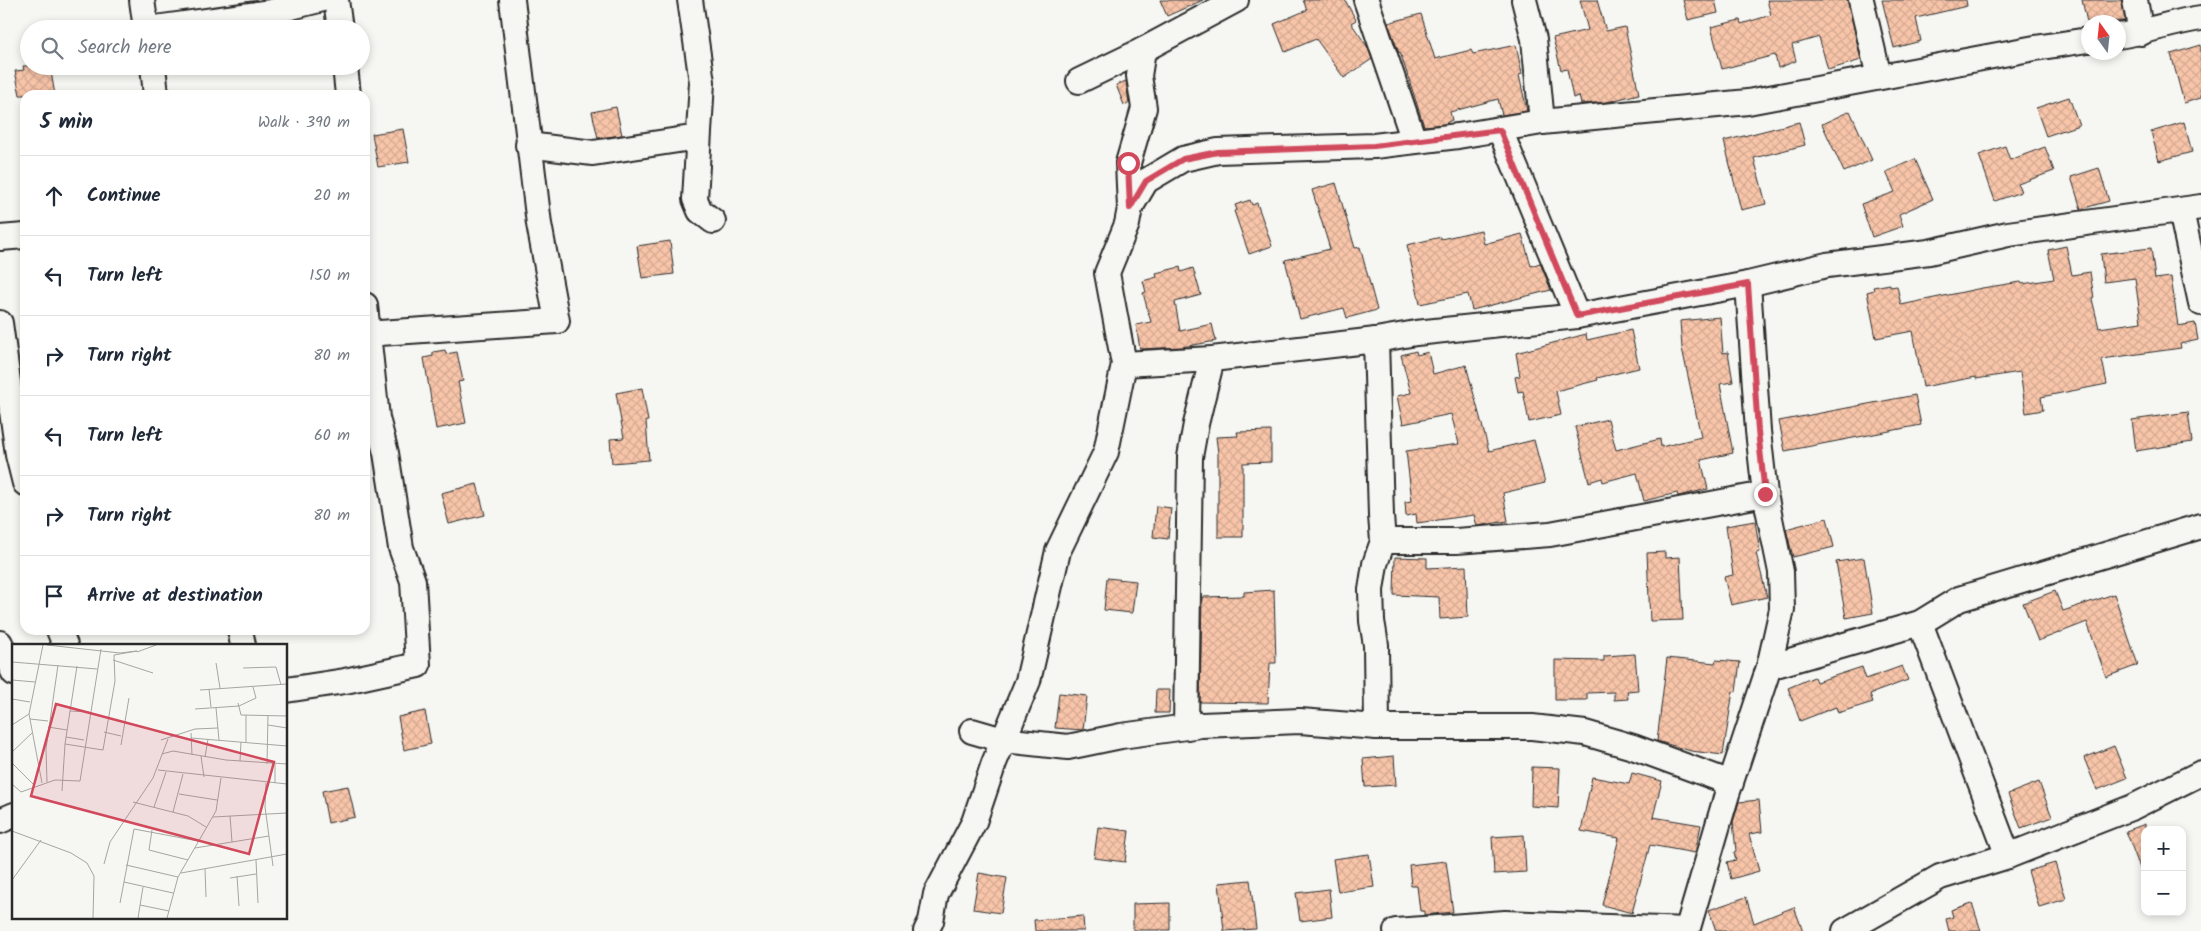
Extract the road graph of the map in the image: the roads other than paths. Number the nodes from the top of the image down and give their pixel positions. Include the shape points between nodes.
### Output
1 (142, 0) edge
2 (319, 0) edge
3 (336, 0) edge
4 (512, 0) edge
5 (690, 0) edge
6 (1236, 0) edge
7 (1366, 0) edge
8 (1524, 0) edge
9 (1861, 0) edge
10 (2135, 0) edge
11 (2201, 18) edge
12 (145, 20) edge
13 (213, 20) edge
14 (339, 20) edge
15 (2130, 35) edge
16 (2081, 41) edge
17 (1143, 50) junction
18 (154, 75) edge
19 (346, 75) edge
20 (1879, 77) junction
21 (1079, 81) dead end
22 (155, 90) edge
23 (347, 90) edge
24 (1542, 122) junction
25 (1500, 130) junction
26 (698, 137) junction
27 (1414, 142) junction
28 (528, 145) junction
29 (1130, 208) junction
30 (2191, 209) edge
31 (713, 221) dead end
32 (20, 236) edge
33 (0, 238) edge
34 (1748, 284) junction
35 (2201, 303) edge
36 (1577, 316) junction
37 (0, 323) edge
38 (370, 334) edge
39 (1376, 340) junction
40 (370, 359) edge
41 (1212, 359) junction
42 (1124, 364) junction
43 (20, 463) edge
44 (1765, 494) junction
45 (2201, 526) edge
46 (1384, 541) junction
47 (1920, 623) junction
48 (0, 643) edge
49 (1769, 667) junction
50 (12, 669) edge
51 (288, 690) edge
52 (1186, 727) junction
53 (1377, 727) junction
54 (972, 731) dead end
55 (1003, 740) junction
56 (2201, 773) edge
57 (1731, 783) junction
58 (12, 816) edge
59 (0, 821) edge
60 (2008, 856) junction
61 (1687, 930) edge
62 (926, 931) edge
63 (1396, 931) edge
64 (1845, 931) edge

1 - 12 street
2 - 13 street via 271,12
3 - 14 street
4 - 28 street
5 - 26 street via 702,82
6 - 17 street
7 - 27 street
8 - 24 street via 1534,39
9 - 20 street
10 - 15 street
11 - 15 street
16 - 20 street
17 - 21 street
17 - 29 street via 1138,76 1144,108 1128,163
18 - 22 street
19 - 23 street
20 - 24 street via 1748,102
24 - 25 street
25 - 27 street
25 - 36 street
26 - 28 street via 593,153
26 - 31 street via 694,199 700,211
27 - 29 street via 1218,152 1183,159 1146,181
28 - 38 street via 556,321
29 - 42 street via 1108,273
30 - 34 street via 2008,234 1929,252 1828,265
30 - 35 street
32 - 33 street
34 - 36 street
34 - 44 street
36 - 39 street
37 - 43 street
39 - 41 street
39 - 46 street
40 - 51 street via 377,418 402,548 413,581 418,665
41 - 42 street
41 - 52 street via 1190,457
42 - 55 street via 1106,452 1058,551 1028,681
44 - 46 street via 1550,534 1456,541
44 - 49 street via 1781,572 1782,609
45 - 47 street via 1960,600
46 - 53 street via 1375,564 1371,590 1376,645
47 - 49 street
47 - 60 street
48 - 50 street
49 - 57 street
52 - 53 street via 1300,721
52 - 55 street via 1068,747
53 - 57 street via 1532,726 1585,733
54 - 55 street
55 - 62 street via 974,822 936,894
56 - 60 street via 2133,807
57 - 61 street
58 - 59 street
60 - 64 street via 1940,877
61 - 63 street via 1505,923

